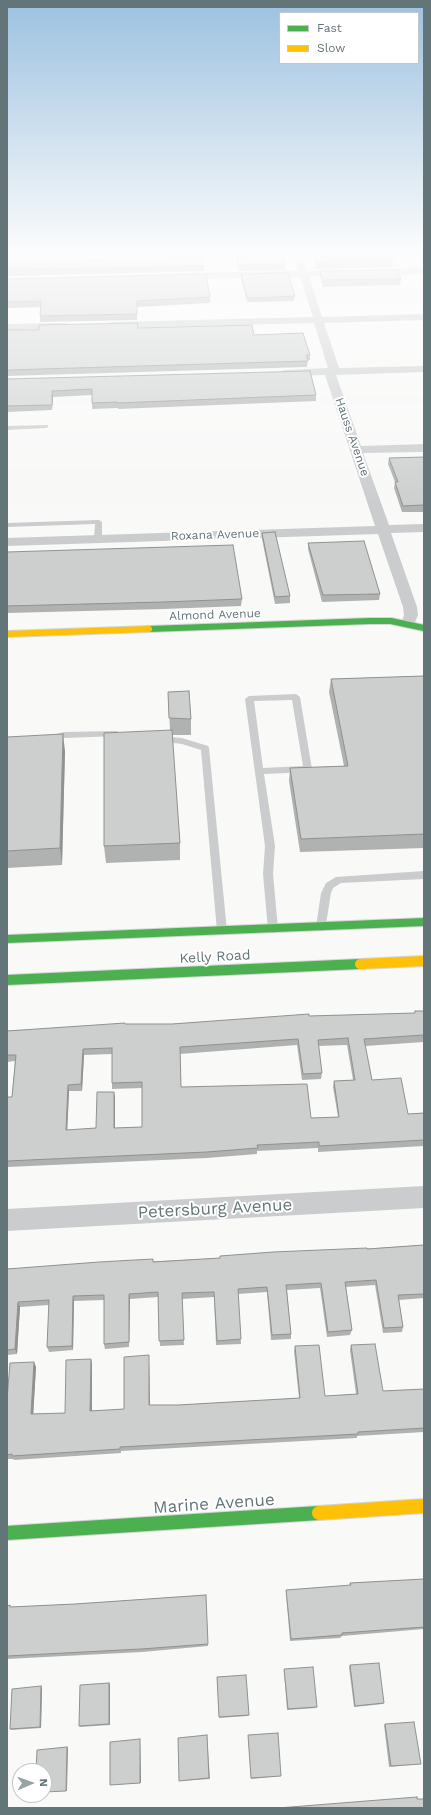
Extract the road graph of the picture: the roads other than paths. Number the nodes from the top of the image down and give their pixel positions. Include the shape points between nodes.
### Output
1 (323, 335) edge
2 (424, 369) edge
3 (332, 371) junction
4 (276, 373) edge
5 (46, 426) dead end
6 (7, 428) edge
7 (424, 448) edge
8 (356, 450) junction
9 (7, 525) edge
10 (424, 528) edge
11 (384, 530) junction
12 (98, 539) junction
13 (7, 542) edge
14 (408, 624) junction
15 (424, 628) edge
16 (7, 634) edge
17 (130, 736) edge
18 (152, 738) edge
19 (42, 739) edge
20 (259, 771) junction
21 (424, 875) edge
22 (424, 922) edge
23 (321, 927) junction
24 (273, 929) junction
25 (222, 931) junction
26 (7, 939) edge
27 (424, 961) edge
28 (7, 980) edge
29 (424, 1197) edge
30 (7, 1220) edge
31 (424, 1506) edge
32 (7, 1533) edge

1 - 3 street, Hauss Avenue via 334,368
2 - 3 street
3 - 4 street
3 - 8 street, Hauss Avenue via 330,374
5 - 6 lane
7 - 8 street
8 - 11 street, Hauss Avenue
9 - 12 lane via 99,522
10 - 11 street, Roxana Avenue
11 - 12 street, Roxana Avenue
11 - 14 street, Hauss Avenue via 411,611
12 - 13 street, Roxana Avenue
14 - 15 street, Almond Avenue
14 - 16 street, Almond Avenue via 370,621
17 - 19 lane via 107,733
18 - 25 lane via 182,741 205,748
20 - 20 lane via 249,699 296,697 308,769
20 - 24 lane via 270,846 268,874
21 - 23 lane via 339,880 329,886 326,893
22 - 23 street, Kelly Road
23 - 24 street, Kelly Road
24 - 25 street, Kelly Road
25 - 26 street, Kelly Road
27 - 28 street, Kelly Road
29 - 30 street, Petersburg Avenue
31 - 32 street, Marine Avenue

